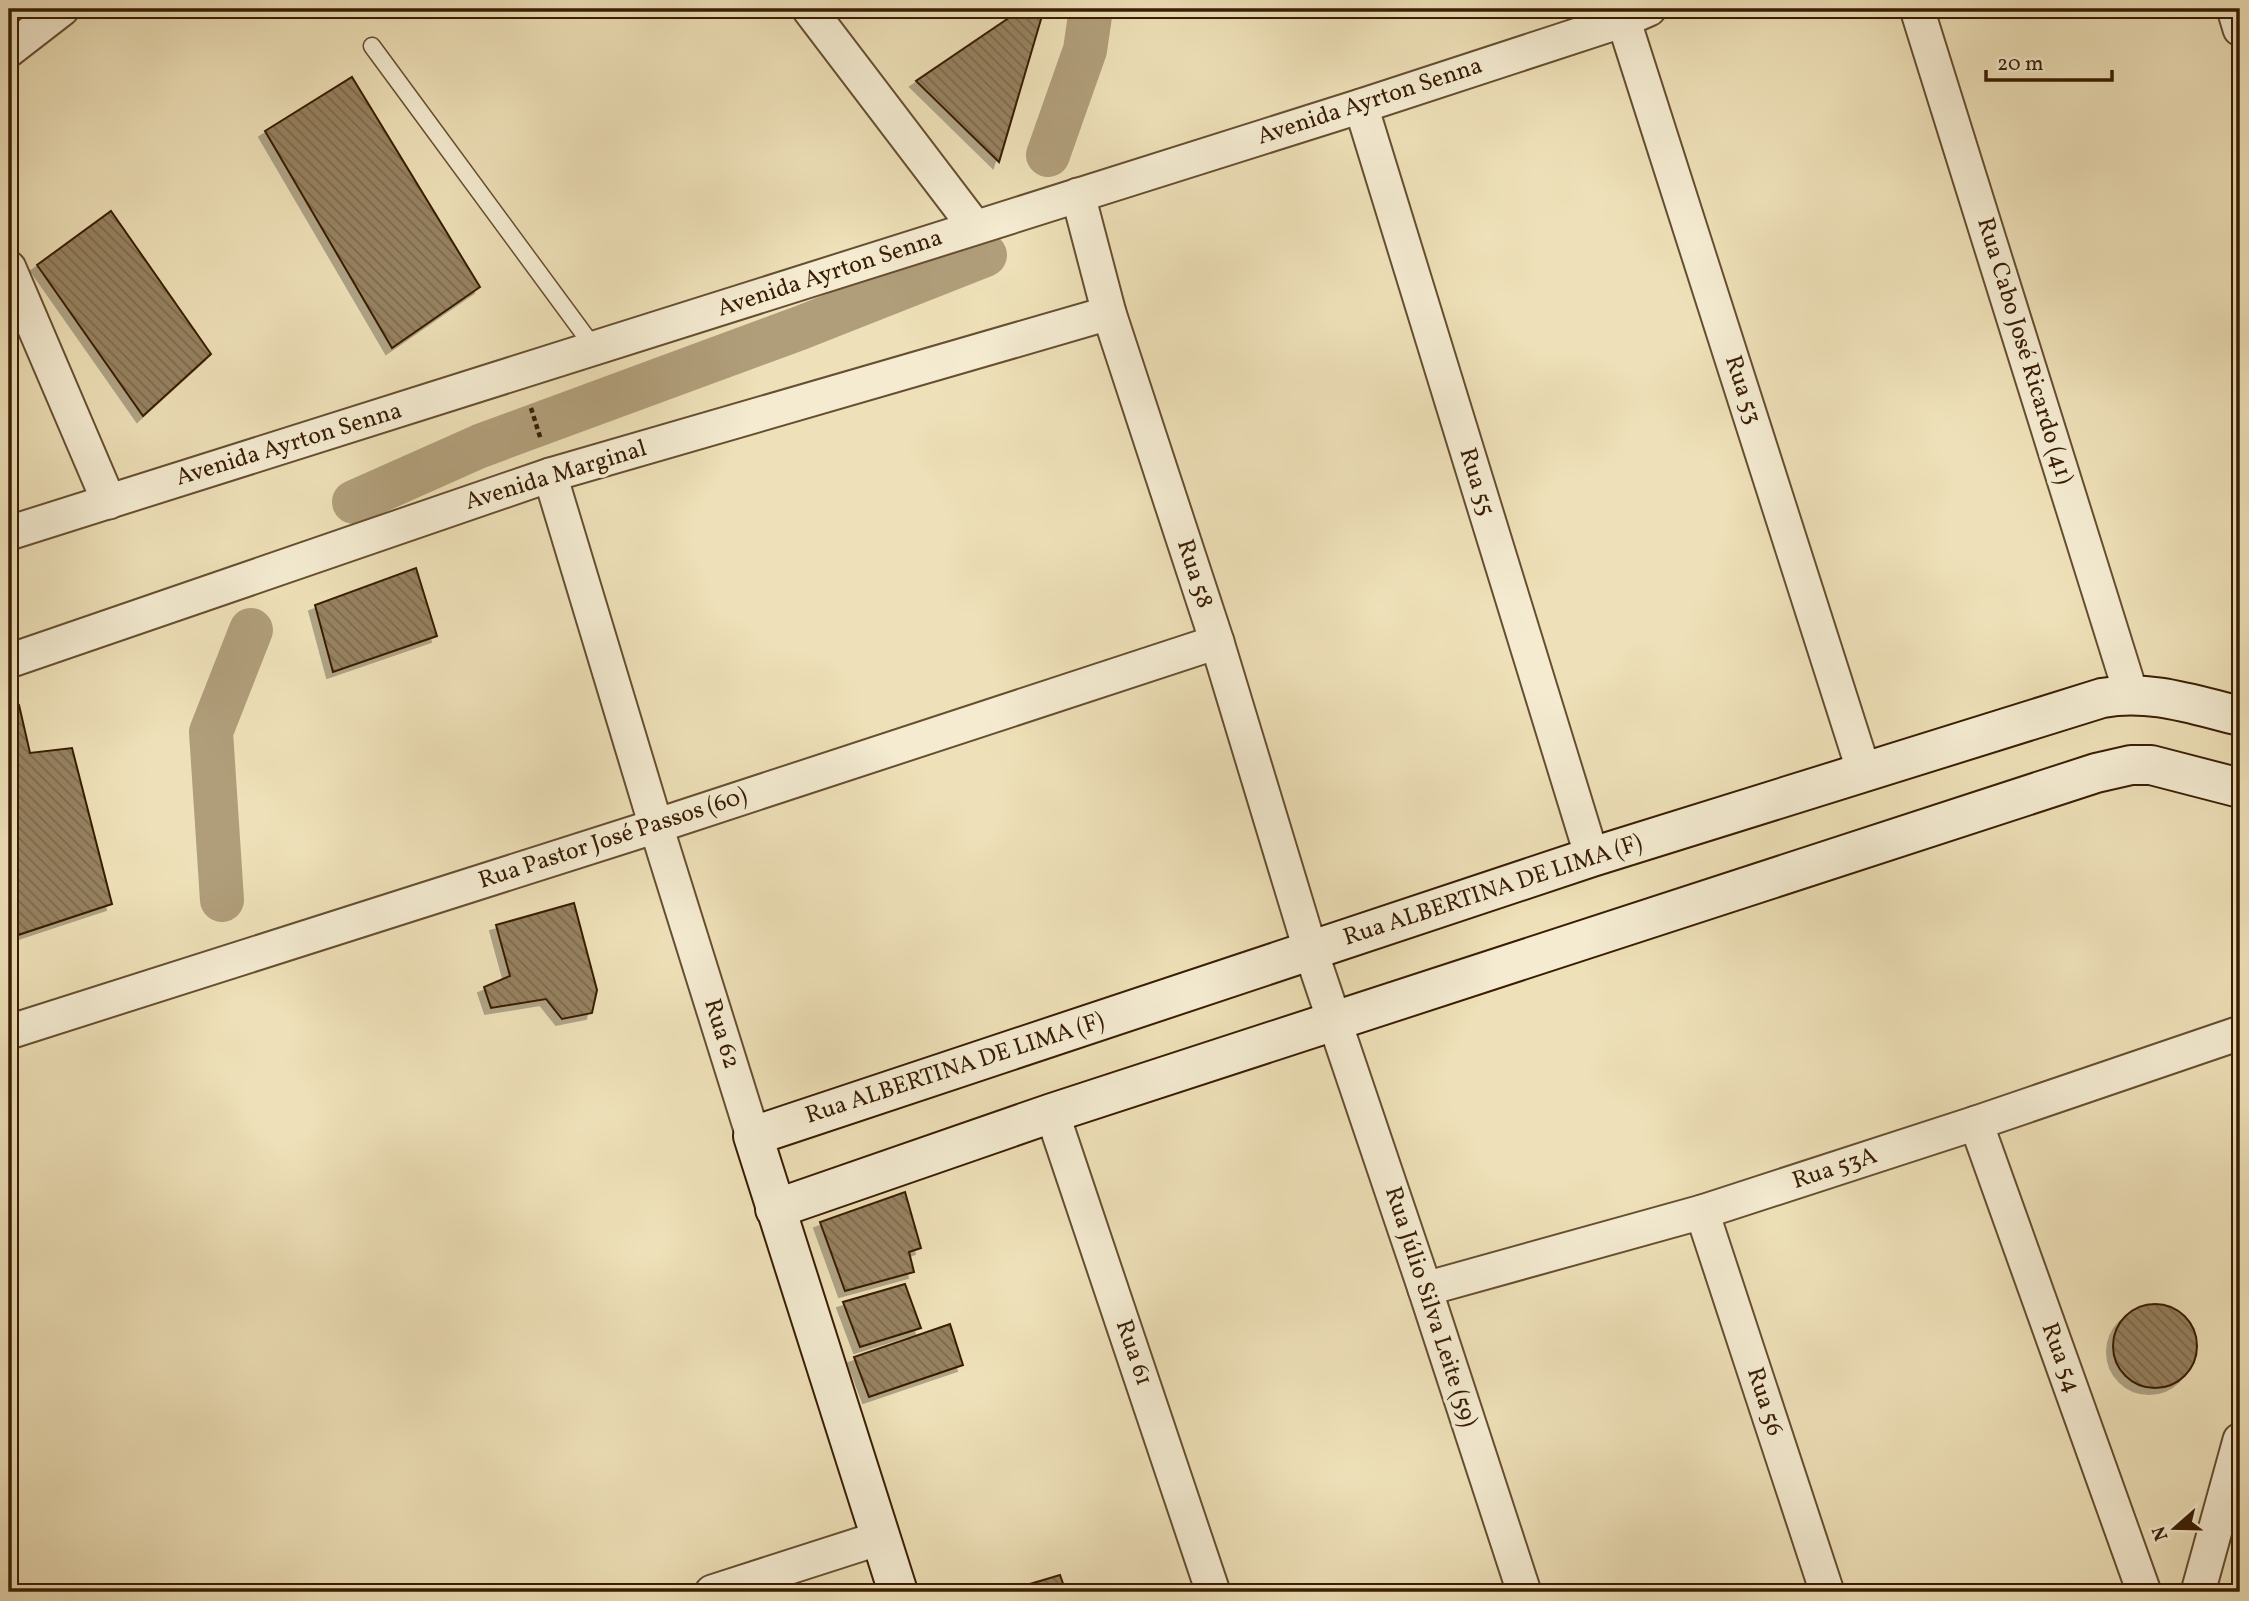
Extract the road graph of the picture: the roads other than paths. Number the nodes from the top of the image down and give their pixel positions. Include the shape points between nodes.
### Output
1 (62, 9) edge
2 (809, 9) edge
3 (1917, 9) edge
4 (2234, 9) edge
5 (1631, 12) edge
6 (2240, 29) edge
7 (372, 46) dead end
8 (9, 50) edge
9 (1361, 106) junction
10 (1078, 195) junction
11 (975, 227) junction
12 (9, 268) edge
13 (1110, 313) junction
14 (595, 349) junction
15 (550, 475) junction
16 (108, 502) junction
17 (9, 533) edge
18 (1217, 642) junction
19 (9, 661) edge
20 (2131, 694) junction
21 (2240, 716) edge
22 (1864, 772) junction
23 (2240, 788) edge
24 (656, 825) junction
25 (1592, 857) junction
26 (1311, 952) junction
27 (1335, 1022) junction
28 (9, 1032) edge
29 (2240, 1033) edge
30 (1052, 1113) junction
31 (1976, 1123) junction
32 (753, 1136) junction
33 (775, 1209) junction
34 (1702, 1212) junction
35 (1425, 1289) junction
36 (2240, 1440) edge
37 (880, 1538) junction
38 (712, 1592) edge
39 (898, 1592) edge
40 (1213, 1592) edge
41 (1524, 1592) edge
42 (1827, 1592) edge
43 (2144, 1592) edge
44 (2198, 1592) edge

1 - 8 street
2 - 11 street
3 - 20 street, Rua Cabo José Ricardo (41)
4 - 6 street
5 - 9 street, Avenida Ayrton Senna
5 - 22 street, Rua 53
7 - 14 lane
9 - 10 street, Avenida Ayrton Senna
9 - 25 street, Rua 55
10 - 11 street, Avenida Ayrton Senna
10 - 13 street, Rua 58
11 - 14 street, Avenida Ayrton Senna
12 - 16 street
13 - 15 street, Avenida Marginal
13 - 18 street, Rua 58
14 - 16 street, Avenida Ayrton Senna
15 - 19 street, Avenida Marginal
15 - 24 street, Rua 62
16 - 17 street, Avenida Ayrton Senna
18 - 24 street, Rua Pastor José Passos (60)
18 - 26 street, Rua 58
20 - 21 street, Rua ALBERTINA DE LIMA (F) via 2162,696
20 - 22 street, Rua ALBERTINA DE LIMA (F) via 2102,698
22 - 25 street, Rua ALBERTINA DE LIMA (F)
23 - 27 street via 2151,765 2096,773
24 - 28 street, Rua Pastor José Passos (60)
24 - 32 street, Rua 62
25 - 26 street, Rua ALBERTINA DE LIMA (F)
26 - 27 street, Rua 58
26 - 32 street, Rua ALBERTINA DE LIMA (F)
27 - 30 street
27 - 35 street, Rua Júlio Silva Leite (59)
29 - 31 street, Rua 53A
30 - 33 street
30 - 40 street, Rua 61
31 - 34 street, Rua 53A
31 - 43 street, Rua 54
32 - 33 street, Rua 62
33 - 37 street, Rua 62
34 - 35 street, Rua 53A
34 - 42 street, Rua 56
35 - 41 street, Rua Júlio Silva Leite (59)
36 - 44 street
37 - 38 street
37 - 39 street, Rua 62

